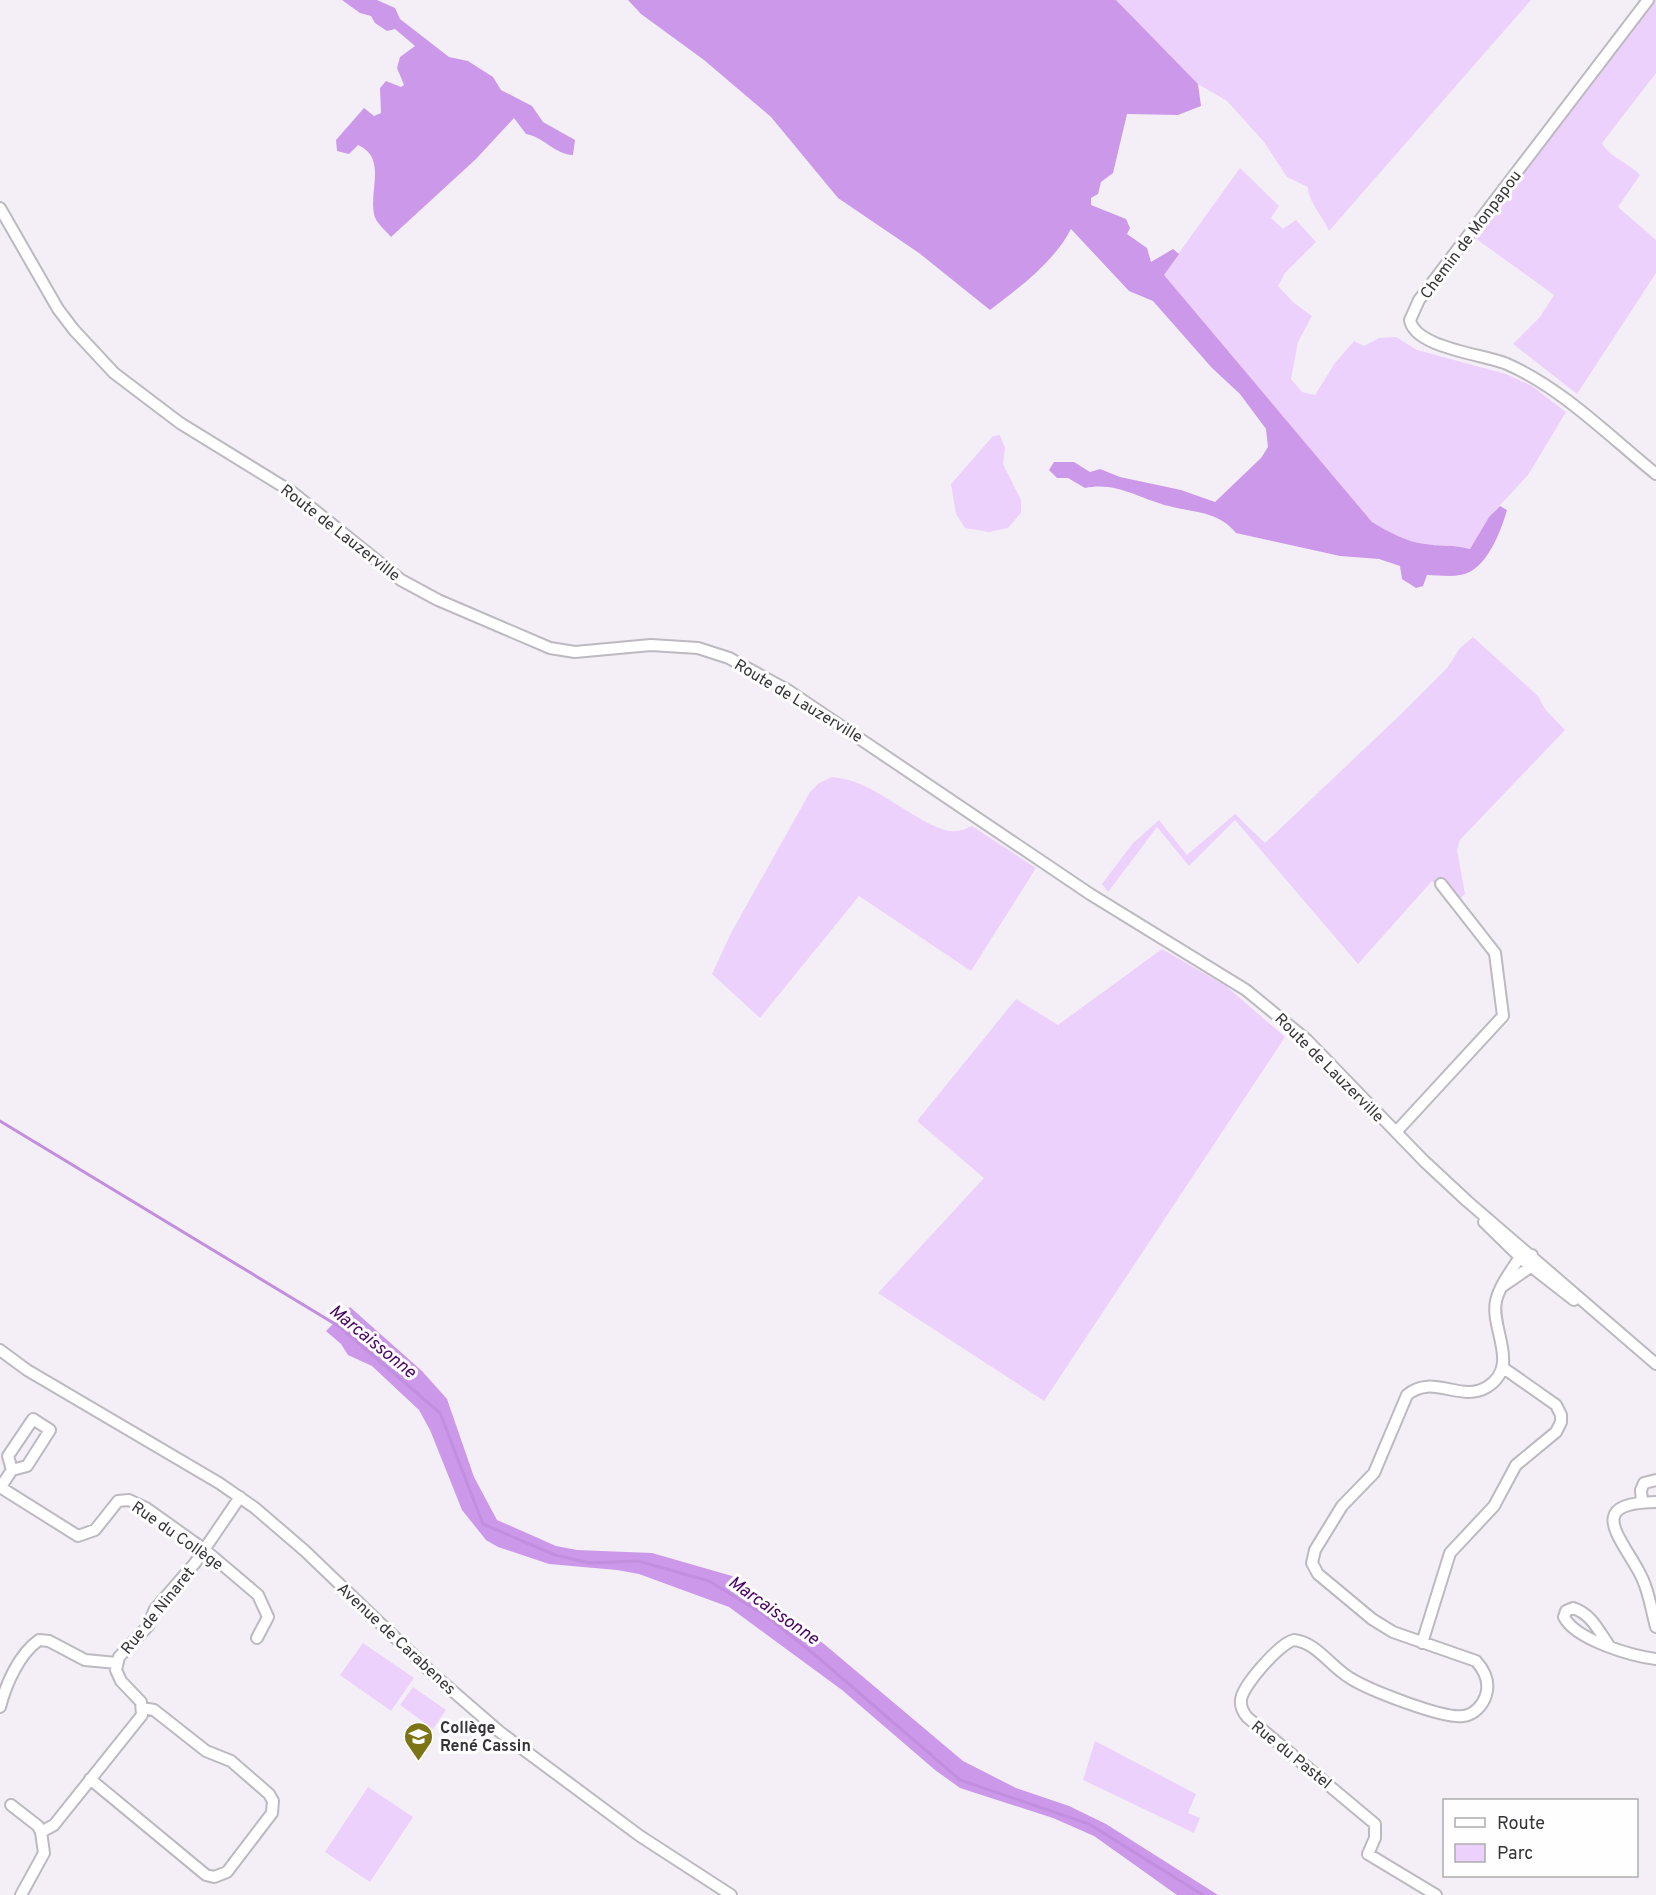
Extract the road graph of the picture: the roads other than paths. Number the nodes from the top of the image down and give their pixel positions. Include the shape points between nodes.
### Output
1 (1648, 0) edge
2 (0, 208) edge
3 (1656, 474) edge
4 (1441, 884) dead end
5 (1396, 1132) junction
6 (1527, 1260) junction
7 (0, 1343) edge
8 (0, 1350) edge
9 (1656, 1364) edge
10 (1502, 1367) junction
11 (59, 1388) junction
12 (12, 1470) junction
13 (1656, 1480) edge
14 (0, 1488) edge
15 (240, 1497) junction
16 (1642, 1502) junction
17 (1656, 1502) edge
18 (204, 1550) junction
19 (1656, 1628) edge
20 (257, 1638) dead end
21 (1422, 1643) junction
22 (1610, 1647) dead end
23 (1656, 1659) edge
24 (117, 1663) junction
25 (0, 1707) edge
26 (142, 1708) junction
27 (90, 1779) junction
28 (11, 1805) dead end
29 (41, 1832) junction
30 (21, 1895) edge
31 (731, 1895) edge
32 (1436, 1895) edge

1 - 3 street, Chemin de Monpapou via 1419,300 1410,320 1415,331 1432,342 1498,360 1542,384
2 - 5 street, Route de Lauzerville via 58,309 114,373 180,423 292,492 401,580 484,621 557,649 592,651 667,644 698,648 729,658 789,691 1097,899 1246,990 1307,1040
4 - 5 street via 1495,953 1503,1016
5 - 6 street, Route de Lauzerville
6 - 9 street, Route de Lauzerville
6 - 10 street via 1503,1286 1495,1309 1503,1344
7 - 11 street, Avenue de Carabenes
8 - 11 street, Avenue de Carabenes
10 - 21 street via 1556,1404 1561,1422 1556,1432 1516,1465 1494,1506 1450,1553
10 - 21 street, Rue du Pastel via 1491,1384 1479,1390 1428,1385 1407,1395 1374,1473 1342,1506 1313,1556 1318,1574 1372,1619
11 - 15 street, Avenue de Carabenes
12 - 12 street via 27,1466 50,1430 33,1419 8,1456
12 - 14 street
13 - 16 street via 1644,1483
14 - 18 street, Rue du Collège via 78,1536 95,1530 114,1504 129,1500
15 - 18 street, Rue de Ninaret
15 - 31 street, Avenue de Carabenes via 305,1551 500,1732 640,1836
16 - 17 street
16 - 19 street via 1622,1506 1613,1525 1644,1583
18 - 20 street, Rue du Collège via 263,1602 268,1617
18 - 24 street, Rue de Ninaret
21 - 32 street, Rue du Pastel via 1469,1657 1482,1667 1487,1691 1476,1710 1453,1716 1383,1694 1350,1678 1309,1645 1294,1640 1278,1648 1242,1694 1241,1706 1247,1717 1375,1824 1375,1838 1368,1854
22 - 23 street
24 - 25 street via 84,1660 49,1641 39,1640 30,1646 3,1690
24 - 26 street, Rue de Ninaret via 122,1681 138,1696
26 - 27 street via 138,1722
26 - 27 street via 154,1710 206,1751 231,1761 269,1794 272,1813 226,1872 214,1877 206,1875
27 - 29 street via 54,1825
28 - 29 street
29 - 30 street via 44,1853

